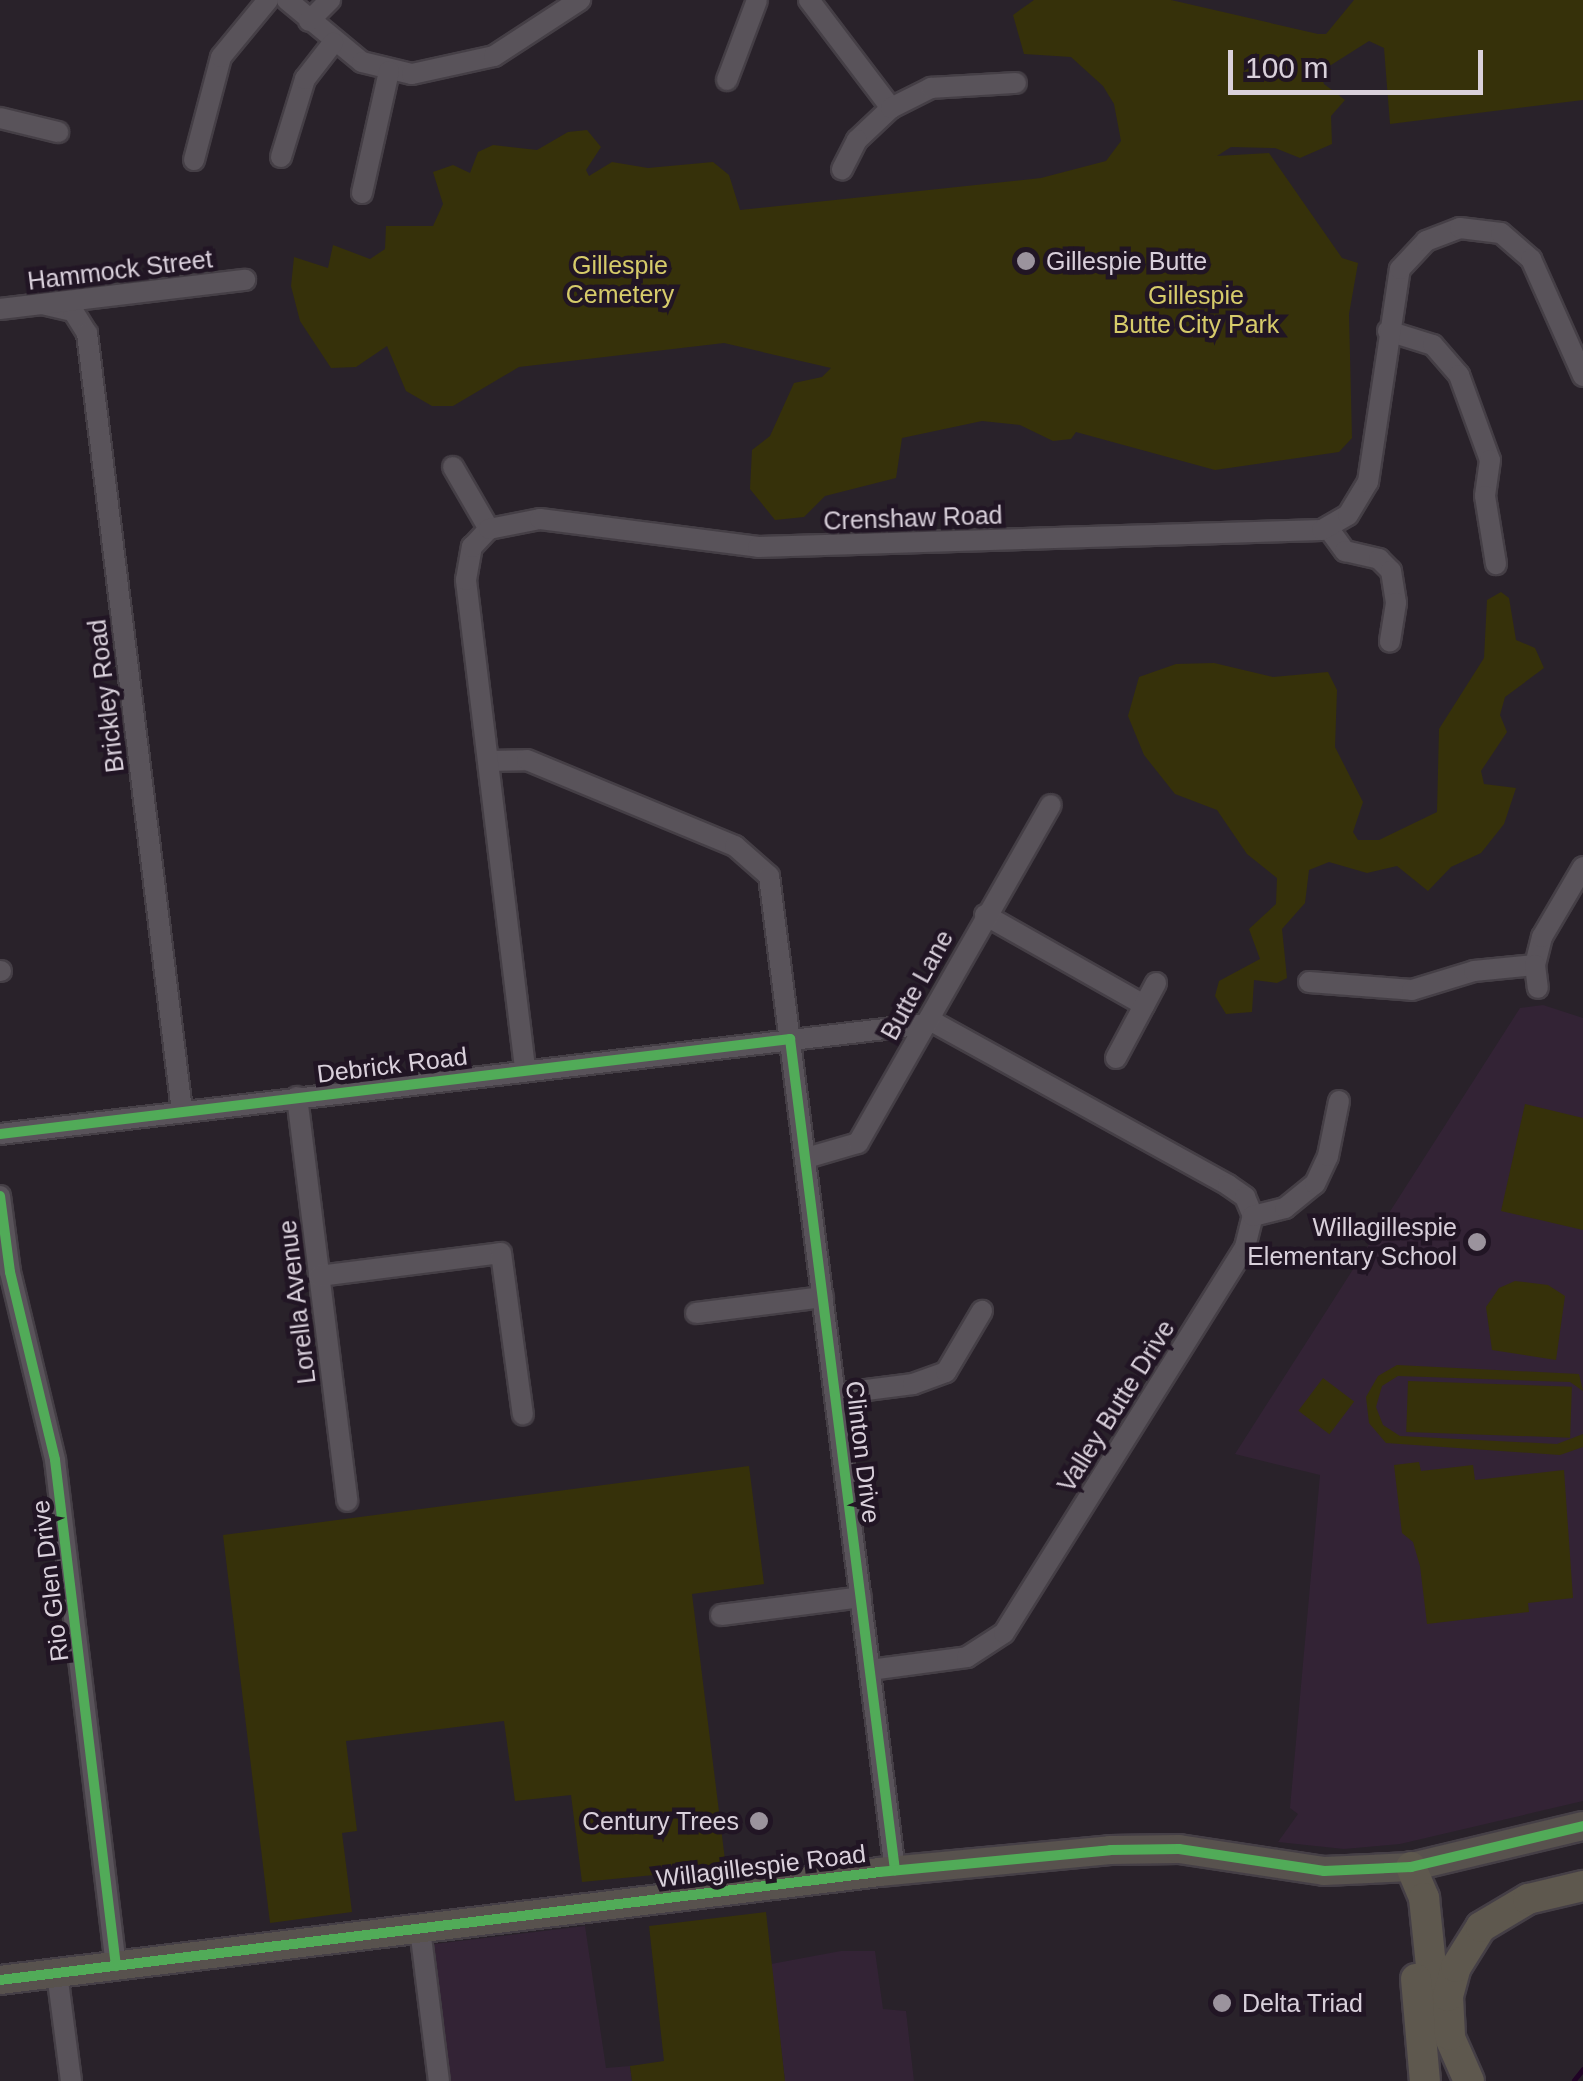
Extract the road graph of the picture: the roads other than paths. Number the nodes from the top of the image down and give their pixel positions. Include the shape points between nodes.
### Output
1 (268, 0) edge
2 (287, 0) edge
3 (330, 0) edge
4 (580, 0) edge
5 (757, 0) edge
6 (808, 0) edge
7 (308, 21) junction
8 (334, 43) junction
9 (389, 71) junction
10 (727, 80) dead end
11 (1016, 83) dead end
12 (891, 108) junction
13 (0, 118) edge
14 (58, 132) dead end
15 (280, 158) dead end
16 (194, 160) dead end
17 (842, 169) dead end
18 (362, 193) dead end
19 (245, 280) dead end
20 (42, 304) junction
21 (0, 309) edge
22 (1388, 331) junction
23 (1583, 376) edge
24 (453, 467) dead end
25 (489, 528) junction
26 (1328, 528) junction
27 (1496, 564) dead end
28 (1390, 642) dead end
29 (488, 762) junction
30 (1051, 805) dead end
31 (1583, 867) edge
32 (985, 914) junction
33 (1535, 965) junction
34 (1309, 982) dead end
35 (1156, 983) dead end
36 (1538, 988) dead end
37 (1144, 1005) junction
38 (924, 1022) junction
39 (790, 1039) junction
40 (1116, 1058) dead end
41 (525, 1068) junction
42 (297, 1097) junction
43 (1339, 1101) dead end
44 (182, 1111) junction
45 (0, 1134) edge
46 (806, 1158) junction
47 (0, 1196) edge
48 (1253, 1216) junction
49 (319, 1276) junction
50 (823, 1297) junction
51 (982, 1311) dead end
52 (696, 1312) dead end
53 (836, 1394) junction
54 (523, 1415) dead end
55 (346, 1502) dead end
56 (861, 1598) junction
57 (721, 1615) dead end
58 (870, 1670) junction
59 (1583, 1826) edge
60 (1411, 1867) junction
61 (896, 1870) junction
62 (1583, 1886) edge
63 (420, 1929) junction
64 (116, 1966) junction
65 (57, 1973) junction
66 (0, 1980) edge
67 (1450, 2035) junction
68 (71, 2081) edge
69 (438, 2081) edge
70 (1425, 2081) edge
71 (1470, 2081) edge

1 - 16 street via 222,57
2 - 7 street
3 - 7 street
4 - 9 street via 494,56 434,72
5 - 10 street
6 - 12 street
7 - 8 street
8 - 9 street
8 - 15 street via 305,79
9 - 18 street
11 - 12 street via 931,88
12 - 17 street via 857,140
13 - 14 street
19 - 20 street, Hammock Street
20 - 21 street, Hammock Street
20 - 44 street, Brickley Road via 73,311 86,333
22 - 23 street via 1396,279 1411,253 1442,232 1487,228 1531,259
22 - 26 street via 1368,482 1348,515
22 - 27 street via 1433,345 1459,375 1490,460 1485,496
24 - 25 street
25 - 26 street, Crenshaw Road via 540,518 709,544 777,547 1292,535
25 - 29 street via 472,547 466,569
26 - 28 street via 1345,551 1379,559 1391,571 1396,603
29 - 39 street, Clinton Drive via 527,760 756,858 772,888
29 - 41 street
30 - 32 street, Butte Lane
31 - 33 street via 1542,937
32 - 37 street
32 - 38 street, Butte Lane
33 - 34 street via 1474,971 1412,990
33 - 36 street
35 - 37 street
37 - 40 street
38 - 39 street, Debrick Road
38 - 46 street, Butte Lane via 858,1144
38 - 48 street, Debrick Road via 946,1026 1228,1185 1245,1197
39 - 41 street, Debrick Road
39 - 46 street, Clinton Drive
41 - 42 street, Debrick Road
42 - 44 street, Debrick Road
42 - 49 street, Lorella Avenue
43 - 48 street via 1315,1184 1285,1208
44 - 45 street, Debrick Road
46 - 50 street, Clinton Drive
47 - 64 street, Rio Glen Drive via 10,1272 55,1460
48 - 58 street, Valley Butte Drive via 1244,1247 1004,1633 967,1657
49 - 54 street via 502,1253
49 - 55 street, Lorella Avenue
50 - 52 street
50 - 53 street, Clinton Drive
51 - 53 street via 946,1372 913,1384
53 - 56 street, Clinton Drive
56 - 57 street
56 - 58 street, Clinton Drive
58 - 61 street, Clinton Drive
59 - 60 main road, Willagillespie Road
60 - 61 main road, Willagillespie Road via 1324,1871 1160,1848
60 - 67 highway via 1424,1898 1435,2004
60 - 70 highway
61 - 63 main road, Willagillespie Road
62 - 67 highway via 1528,1899 1482,1927 1448,1996
63 - 64 main road, Willagillespie Road
63 - 69 street
64 - 65 main road, Willagillespie Road
65 - 66 main road, Willagillespie Road
65 - 68 street
67 - 71 highway

